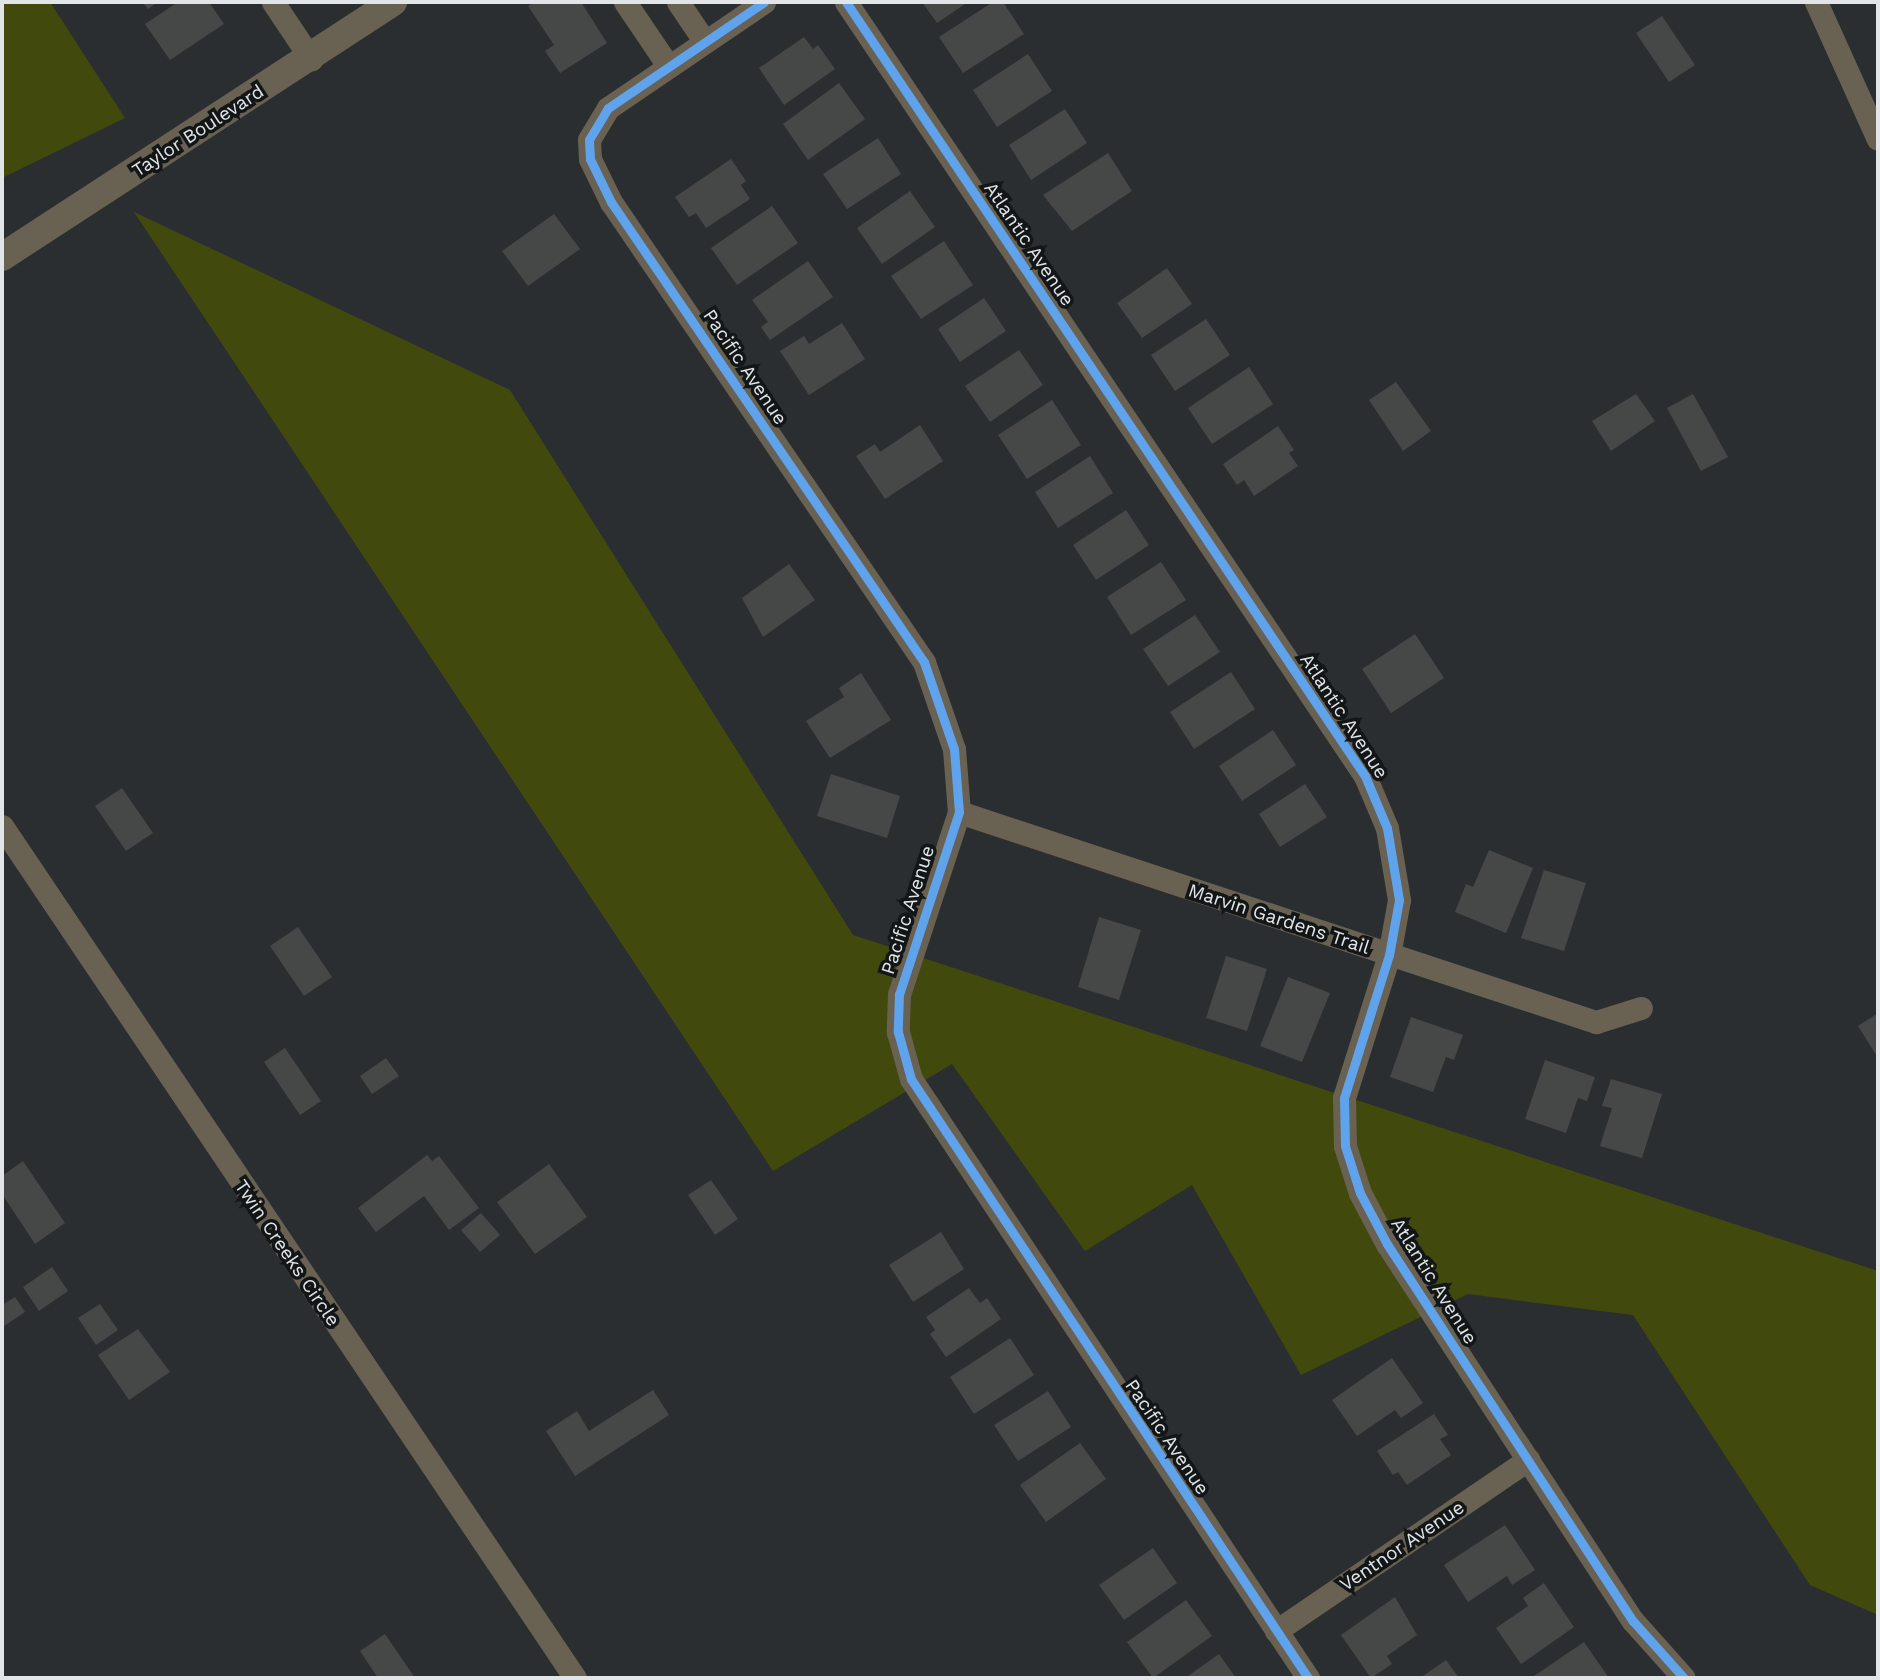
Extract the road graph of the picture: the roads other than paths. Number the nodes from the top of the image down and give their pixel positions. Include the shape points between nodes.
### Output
1 (273, 2) edge
2 (393, 2) edge
3 (625, 2) edge
4 (678, 2) edge
5 (764, 2) edge
6 (846, 2) edge
7 (1816, 2) edge
8 (705, 42) junction
9 (311, 58) junction
10 (669, 67) junction
11 (1878, 139) edge
12 (2, 257) edge
13 (958, 812) junction
14 (2, 826) edge
15 (1389, 955) junction
16 (1641, 1008) dead end
17 (1528, 1460) junction
18 (1276, 1631) junction
19 (575, 1678) edge
20 (1308, 1678) edge
21 (1684, 1678) edge

1 - 9 street
2 - 9 street, Taylor Boulevard
3 - 10 street
4 - 8 street
5 - 8 street
6 - 15 street, Atlantic Avenue via 1365,776 1387,828 1399,900
7 - 11 street
8 - 10 street
9 - 12 street, Taylor Boulevard
10 - 13 street, Pacific Avenue via 608,108 589,140 590,159 611,202 924,662 954,749
13 - 15 street, Marvin Gardens Trail
13 - 18 street, Pacific Avenue via 899,995 898,1032 911,1079
14 - 19 street, Twin Creeks Circle
15 - 16 street, Marvin Gardens Trail via 1596,1022
15 - 17 street, Atlantic Avenue via 1343,1098 1345,1146 1360,1193 1387,1244
17 - 18 street, Ventnor Avenue
17 - 21 street, Atlantic Avenue via 1633,1621
18 - 20 street, Pacific Avenue

